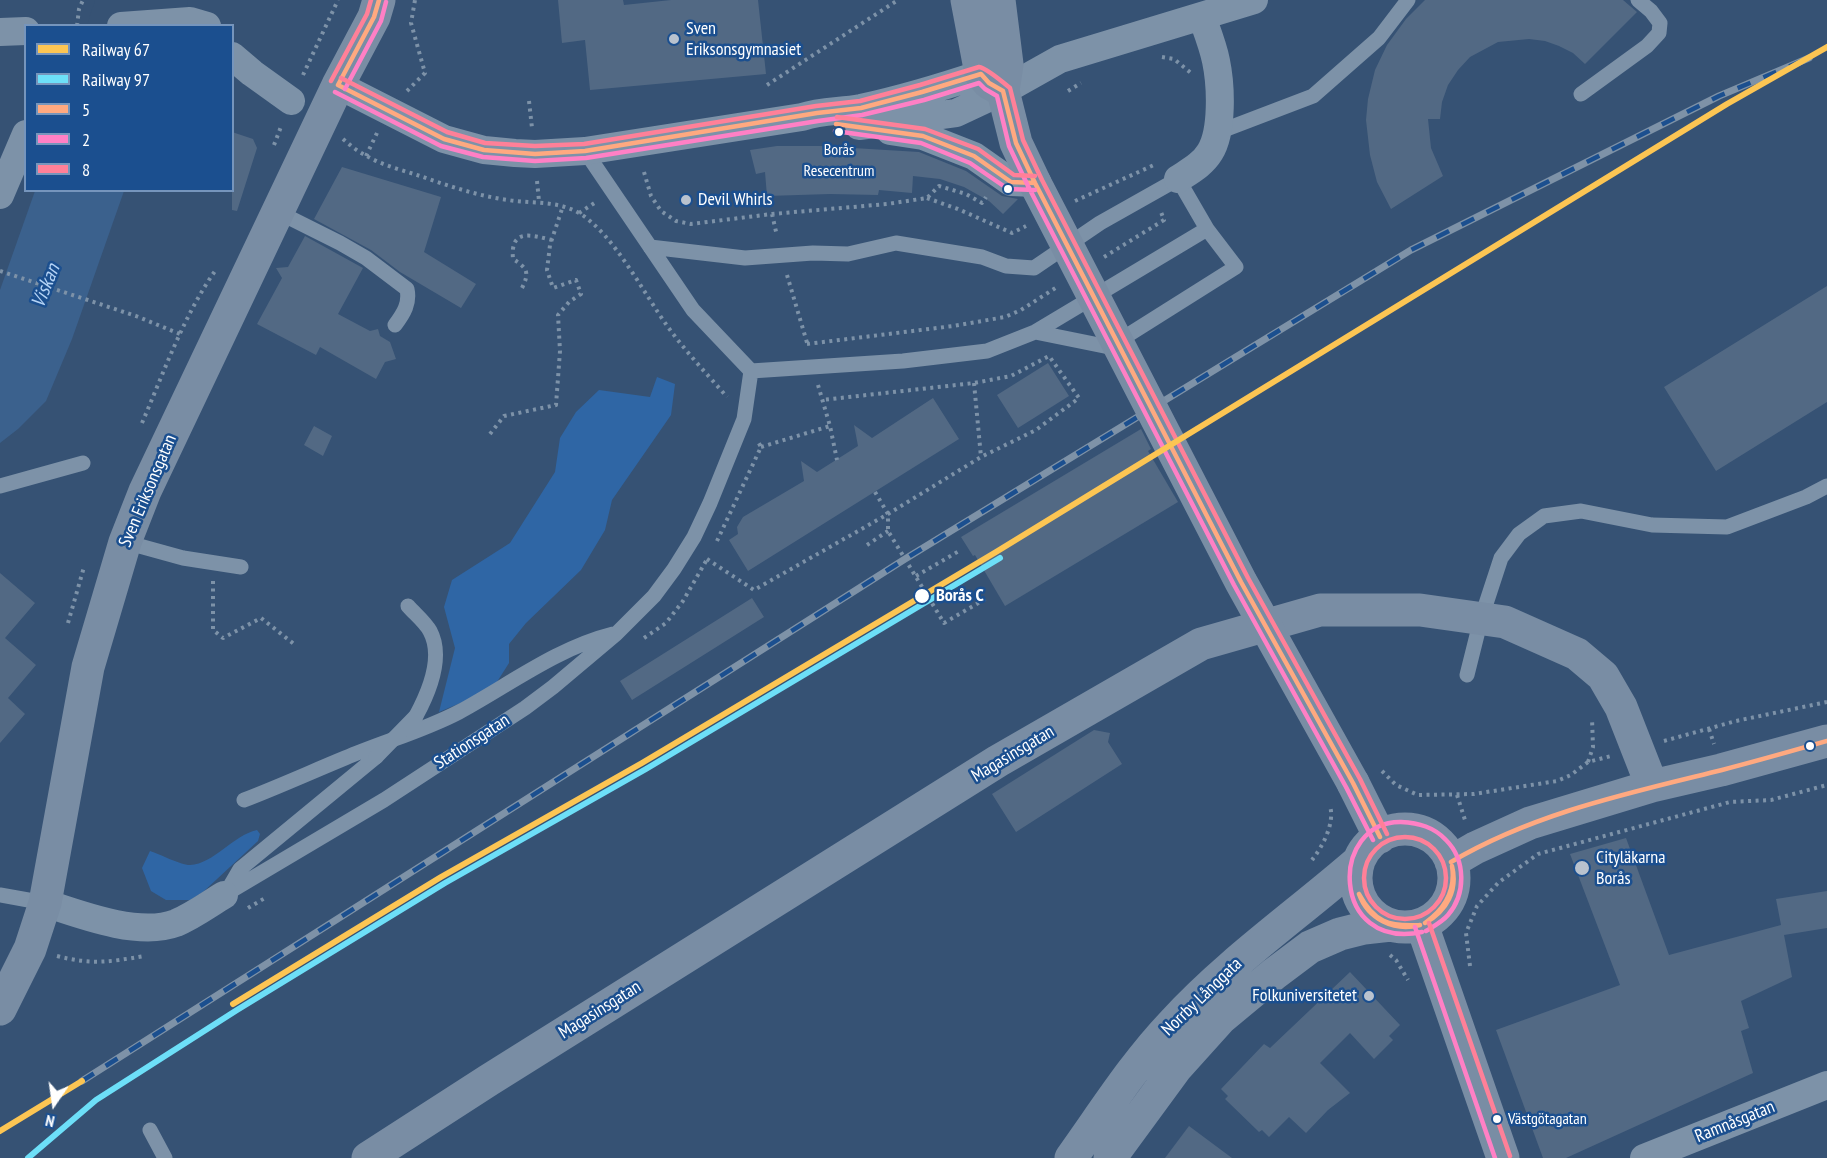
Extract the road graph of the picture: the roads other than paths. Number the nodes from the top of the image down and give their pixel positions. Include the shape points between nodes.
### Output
1 (378, 0) edge
2 (967, 0) edge
3 (999, 0) edge
4 (1254, 0) edge
5 (1408, 0) edge
6 (1638, 0) edge
7 (1202, 17) junction
8 (198, 23) edge
9 (172, 24) edge
10 (24, 31) edge
11 (0, 32) edge
12 (234, 58) edge
13 (992, 82) junction
14 (338, 85) junction
15 (1581, 94) dead end
16 (291, 101) dead end
17 (801, 117) junction
18 (858, 126) junction
19 (1216, 133) junction
20 (24, 139) edge
21 (596, 149) junction
22 (1035, 183) junction
23 (1166, 186) junction
24 (0, 195) edge
25 (278, 212) junction
26 (1207, 229) junction
27 (650, 247) junction
28 (395, 325) dead end
29 (1035, 332) junction
30 (751, 371) junction
31 (83, 463) dead end
32 (0, 486) edge
33 (1827, 486) edge
34 (125, 542) junction
35 (241, 567) dead end
36 (408, 606) dead end
37 (1481, 619) junction
38 (616, 634) junction
39 (1467, 675) dead end
40 (1827, 741) edge
41 (1652, 786) junction
42 (244, 800) dead end
43 (1369, 849) junction
44 (1451, 862) junction
45 (0, 895) edge
46 (224, 895) junction
47 (45, 903) junction
48 (1398, 934) junction
49 (0, 1009) edge
50 (1827, 1085) edge
51 (150, 1130) dead end
52 (165, 1158) edge
53 (368, 1158) edge
54 (1071, 1158) edge
55 (1110, 1158) edge
56 (1503, 1158) edge
57 (1644, 1158) edge

1 - 14 street, Sven Eriksonsgatan via 374,17
2 - 13 street
3 - 13 street via 1007,64
4 - 7 street
5 - 19 lane via 1379,38 1313,96
6 - 15 lane via 1660,23 1659,33
7 - 13 street
7 - 19 street via 1216,61 1220,97
8 - 9 street
10 - 11 street
12 - 16 street
13 - 17 street via 939,88 859,108 818,111
13 - 18 street via 956,113
13 - 22 street
14 - 21 street via 444,139 474,147 535,154
14 - 25 street, Sven Eriksonsgatan
17 - 18 street
17 - 21 street
18 - 22 street via 923,136 974,156 1011,182
19 - 23 street via 1210,152 1197,166
20 - 24 street
21 - 27 lane
22 - 43 street, bridge via 1241,582 1366,776
23 - 26 lane
23 - 27 lane via 1100,223 1034,268 1006,266 981,257 896,243 848,254 745,258
25 - 28 lane via 366,258 407,289 409,298
25 - 34 street, Sven Eriksonsgatan via 145,491
26 - 29 lane
26 - 29 lane via 1236,267 1109,347
27 - 30 lane via 693,310
29 - 30 lane via 987,351
30 - 38 lane, Stationsgatan via 744,419 694,537 654,596
31 - 32 lane
33 - 37 lane via 1727,527 1652,525 1581,511 1544,516 1519,534 1501,558
34 - 35 lane via 183,558
34 - 47 street, Sven Eriksonsgatan via 88,667
36 - 46 lane, bridge via 429,630 435,645 430,685 416,716 376,757 240,869
37 - 39 lane
37 - 41 street, Magasinsgatan via 1504,622 1577,654 1603,676 1621,707
37 - 53 street, Magasinsgatan via 1420,610 1320,610 1201,644 998,761
38 - 42 lane via 592,640 523,674 458,713
38 - 46 lane, Stationsgatan via 525,708 384,800
40 - 41 street
41 - 44 street via 1530,823
43 - 44 street via 1402,829 1417,831 1438,842
43 - 48 street via 1356,878 1357,887 1363,904
43 - 54 street, Norrby Långgata via 1315,899 1244,955 1172,1023 1135,1066
44 - 48 street via 1454,878 1443,910
45 - 47 lane
46 - 47 street, Stationsgatan via 175,923 139,928
47 - 49 street, Sven Eriksonsgatan via 30,950
48 - 55 street, Norrby Långgata via 1364,928 1340,934 1310,948 1274,974 1221,1018
48 - 56 street via 1438,970
50 - 57 street, Ramnåsgatan
51 - 52 lane

